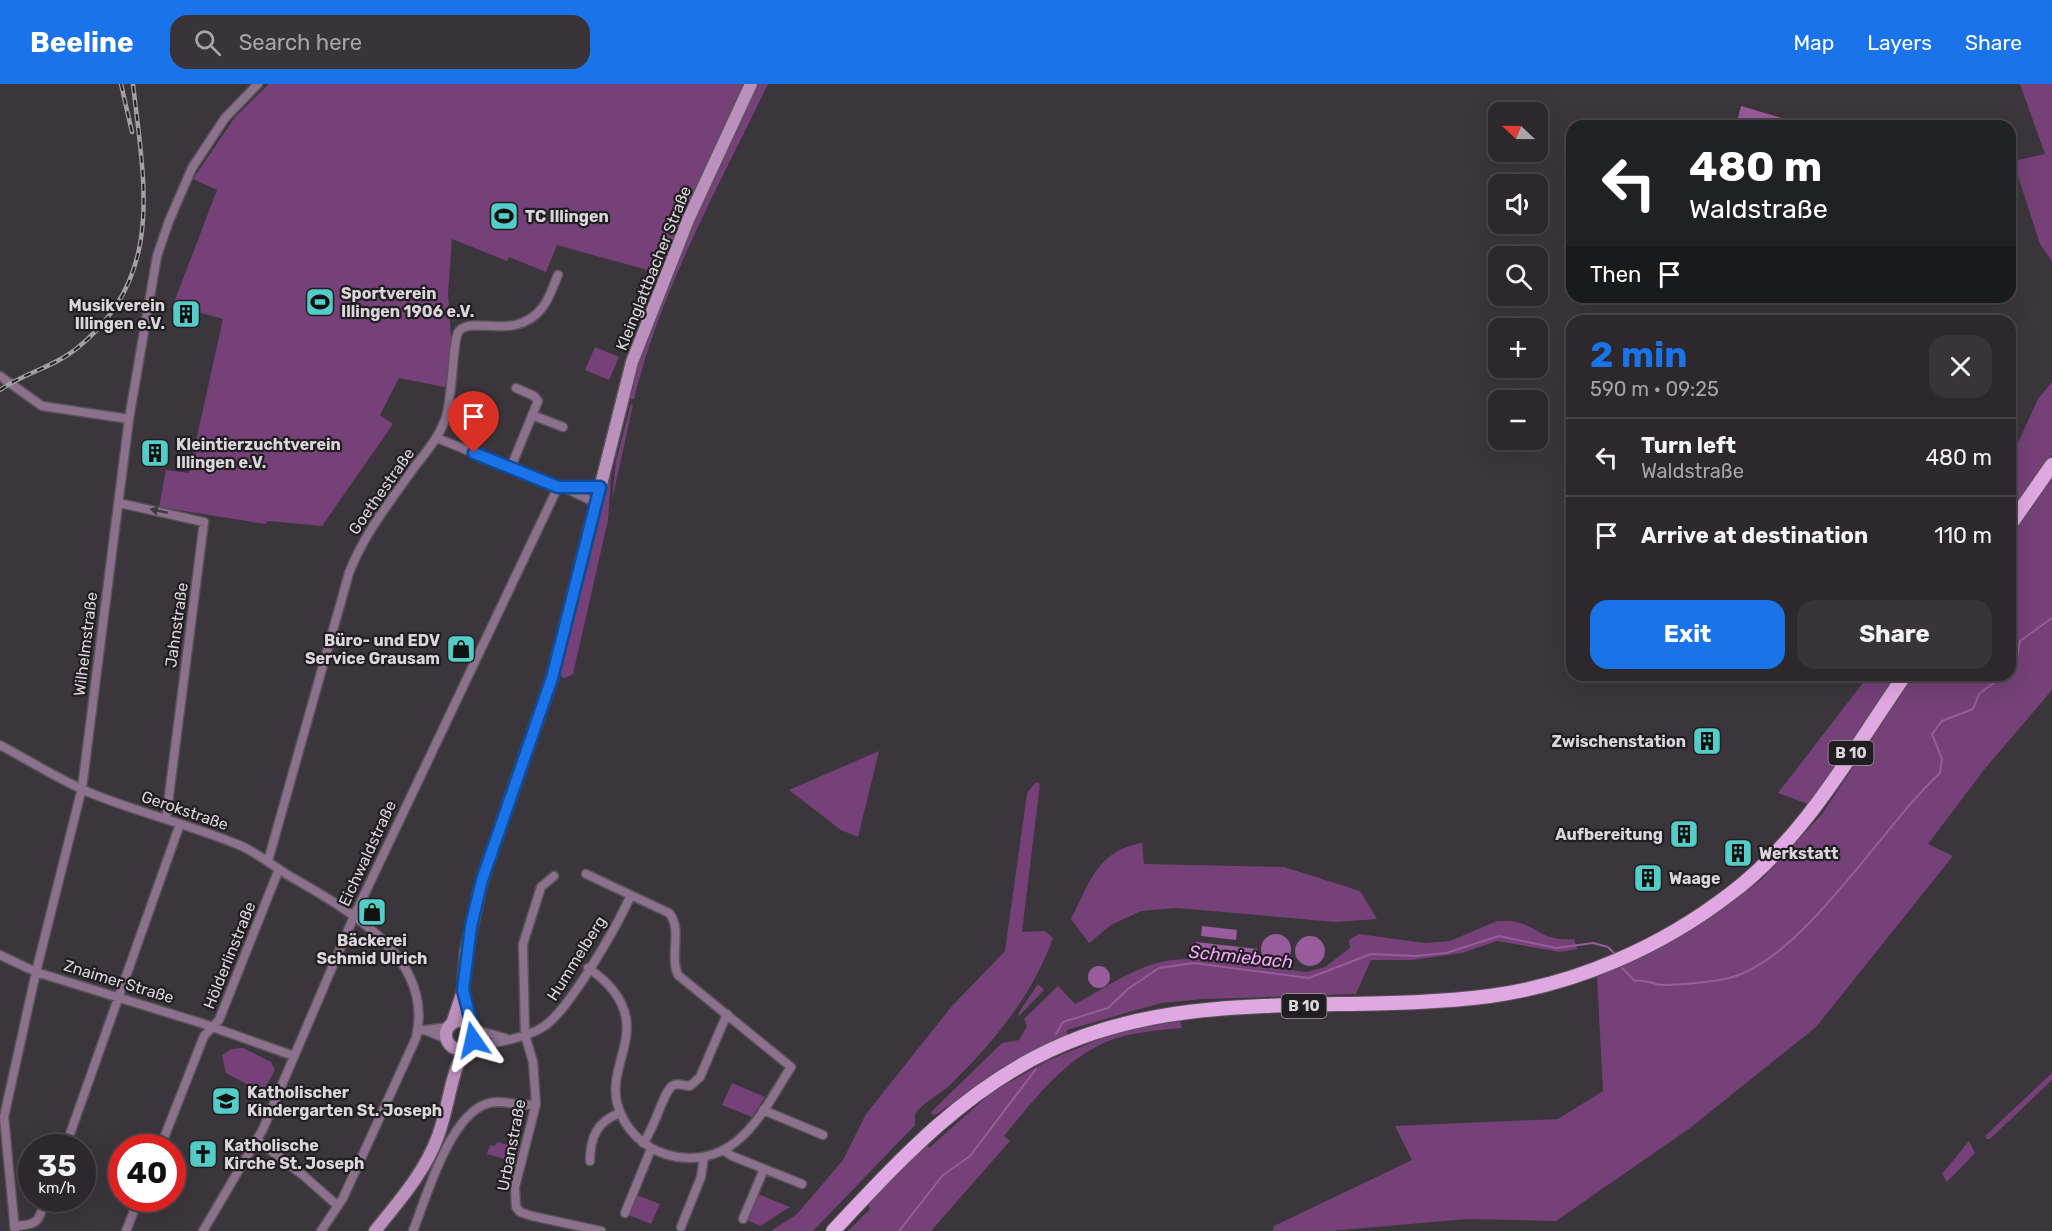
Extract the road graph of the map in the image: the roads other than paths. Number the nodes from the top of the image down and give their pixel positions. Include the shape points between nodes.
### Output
1 (258, 84) edge
2 (751, 84) edge
3 (558, 275) dead end
4 (0, 376) edge
5 (516, 388) dead end
6 (532, 415) junction
7 (129, 420) junction
8 (563, 427) dead end
9 (437, 438) junction
10 (2052, 465) edge
11 (511, 468) junction
12 (600, 487) junction
13 (561, 488) junction
14 (119, 503) junction
15 (596, 503) junction
16 (2016, 516) edge
17 (1901, 681) edge
18 (0, 745) edge
19 (82, 788) junction
20 (166, 819) junction
21 (180, 824) junction
22 (268, 861) junction
23 (279, 869) junction
24 (586, 874) dead end
25 (554, 876) dead end
26 (630, 897) junction
27 (354, 914) junction
28 (0, 955) edge
29 (588, 968) junction
30 (36, 972) junction
31 (463, 990) junction
32 (119, 996) junction
33 (727, 1014) junction
34 (211, 1027) junction
35 (472, 1028) junction
36 (422, 1031) junction
37 (450, 1034) junction
38 (525, 1035) junction
39 (505, 1038) junction
40 (468, 1046) junction
41 (294, 1056) junction
42 (452, 1078) junction
43 (536, 1104) junction
44 (763, 1110) junction
45 (620, 1113) junction
46 (70, 1134) edge
47 (165, 1134) edge
48 (823, 1135) dead end
49 (257, 1140) junction
50 (642, 1143) junction
51 (651, 1149) junction
52 (723, 1150) junction
53 (704, 1157) junction
54 (590, 1161) dead end
55 (764, 1169) junction
56 (802, 1184) dead end
57 (338, 1206) junction
58 (41, 1212) edge
59 (133, 1212) edge
60 (625, 1213) dead end
61 (743, 1219) dead end
62 (681, 1227) dead end
63 (15, 1228) edge
64 (126, 1231) edge
65 (203, 1231) edge
66 (321, 1231) edge
67 (375, 1231) edge
68 (413, 1231) edge
69 (601, 1231) edge
70 (833, 1231) edge

1 - 7 street, Wilhelmstraße via 225,118 192,168 169,221 145,315
2 - 12 street, Kleinglattbacher Straße via 651,309 620,403
3 - 9 street, Goethestraße via 542,308 525,322 510,328 466,326 459,331 453,391
4 - 7 street via 42,406
5 - 6 street via 538,402
6 - 8 street
6 - 11 street
7 - 14 street, Wilhelmstraße
9 - 11 street
9 - 22 street, Goethestraße via 378,517 351,566
10 - 16 main road
11 - 13 street
12 - 13 street
12 - 15 street, Kleinglattbacher Straße
13 - 15 street
13 - 27 street, Eichwaldstraße
14 - 19 street, Wilhelmstraße
20 -> 14 street, Jahnstraße via 204,522
15 - 31 street, Kleinglattbacher Straße via 552,678 482,880 466,952
17 - 70 main road, B 10 via 1824,793 1773,855 1728,896 1644,947 1574,977 1507,993 1200,1010 1143,1019 1083,1037 1024,1064 962,1105 919,1140
18 - 19 street, Gerokstraße
19 - 20 street, Gerokstraße
19 - 30 street, Wilhelmstraße
20 - 21 street, Gerokstraße
21 - 22 street, Gerokstraße via 240,845
21 - 32 street
22 - 23 street, Gerokstraße
23 - 27 street, Gerokstraße
23 - 34 street, Hölderlinstraße via 219,1020
24 - 26 street
25 - 38 street, Urbanstraße via 541,887 523,944
26 - 29 street, Hummelberg
26 - 33 street via 672,916 678,975
27 - 36 street, Gerokstraße via 393,953 413,984
27 - 41 street, Eichwaldstraße
28 - 30 street, Znaimer Straße
29 - 38 street, Hummelberg via 553,1020
29 - 45 street via 617,995 626,1019 627,1033 615,1087
30 - 32 street, Znaimer Straße
30 - 63 street, Wilhelmstraße via 4,1117
31 - 35 street, Kleinglattbacher Straße
31 - 37 street, Kleinglattbacher Straße
32 - 34 street, Znaimer Straße
32 - 46 street
33 - 44 street via 791,1067
33 - 50 street via 700,1077 690,1086 678,1084 669,1089
34 - 41 street, Znaimer Straße
34 - 47 street, Hölderlinstraße
35 - 37 street via 464,1022
35 - 39 street, Hummelberg
35 - 40 street, Kleinglattbacher Straße via 474,1037
36 - 37 street
36 - 57 street
37 - 40 street via 458,1049
37 - 42 street, Kleinglattbacher Straße
38 - 39 street, Hummelberg
38 - 43 street, Urbanstraße via 533,1062
39 - 40 street, Hummelberg
40 - 42 street, Kleinglattbacher Straße
41 - 49 street, Eichwaldstraße
42 - 67 street, Kleinglattbacher Straße via 445,1113 427,1161
43 - 68 street via 488,1103 472,1113 442,1158
43 - 69 street, Urbanstraße via 515,1187 516,1207 531,1216
44 - 48 street
44 - 52 street via 747,1132
45 - 50 street
45 - 54 street via 599,1126 590,1148
49 - 57 street
49 - 65 street, Eichwaldstraße
50 - 51 street
51 - 53 street via 670,1157
51 - 60 street
52 - 53 street
52 - 55 street
53 - 62 street via 701,1177
55 - 56 street
55 - 61 street
57 - 66 street
58 - 63 street via 33,1225
59 - 64 street

